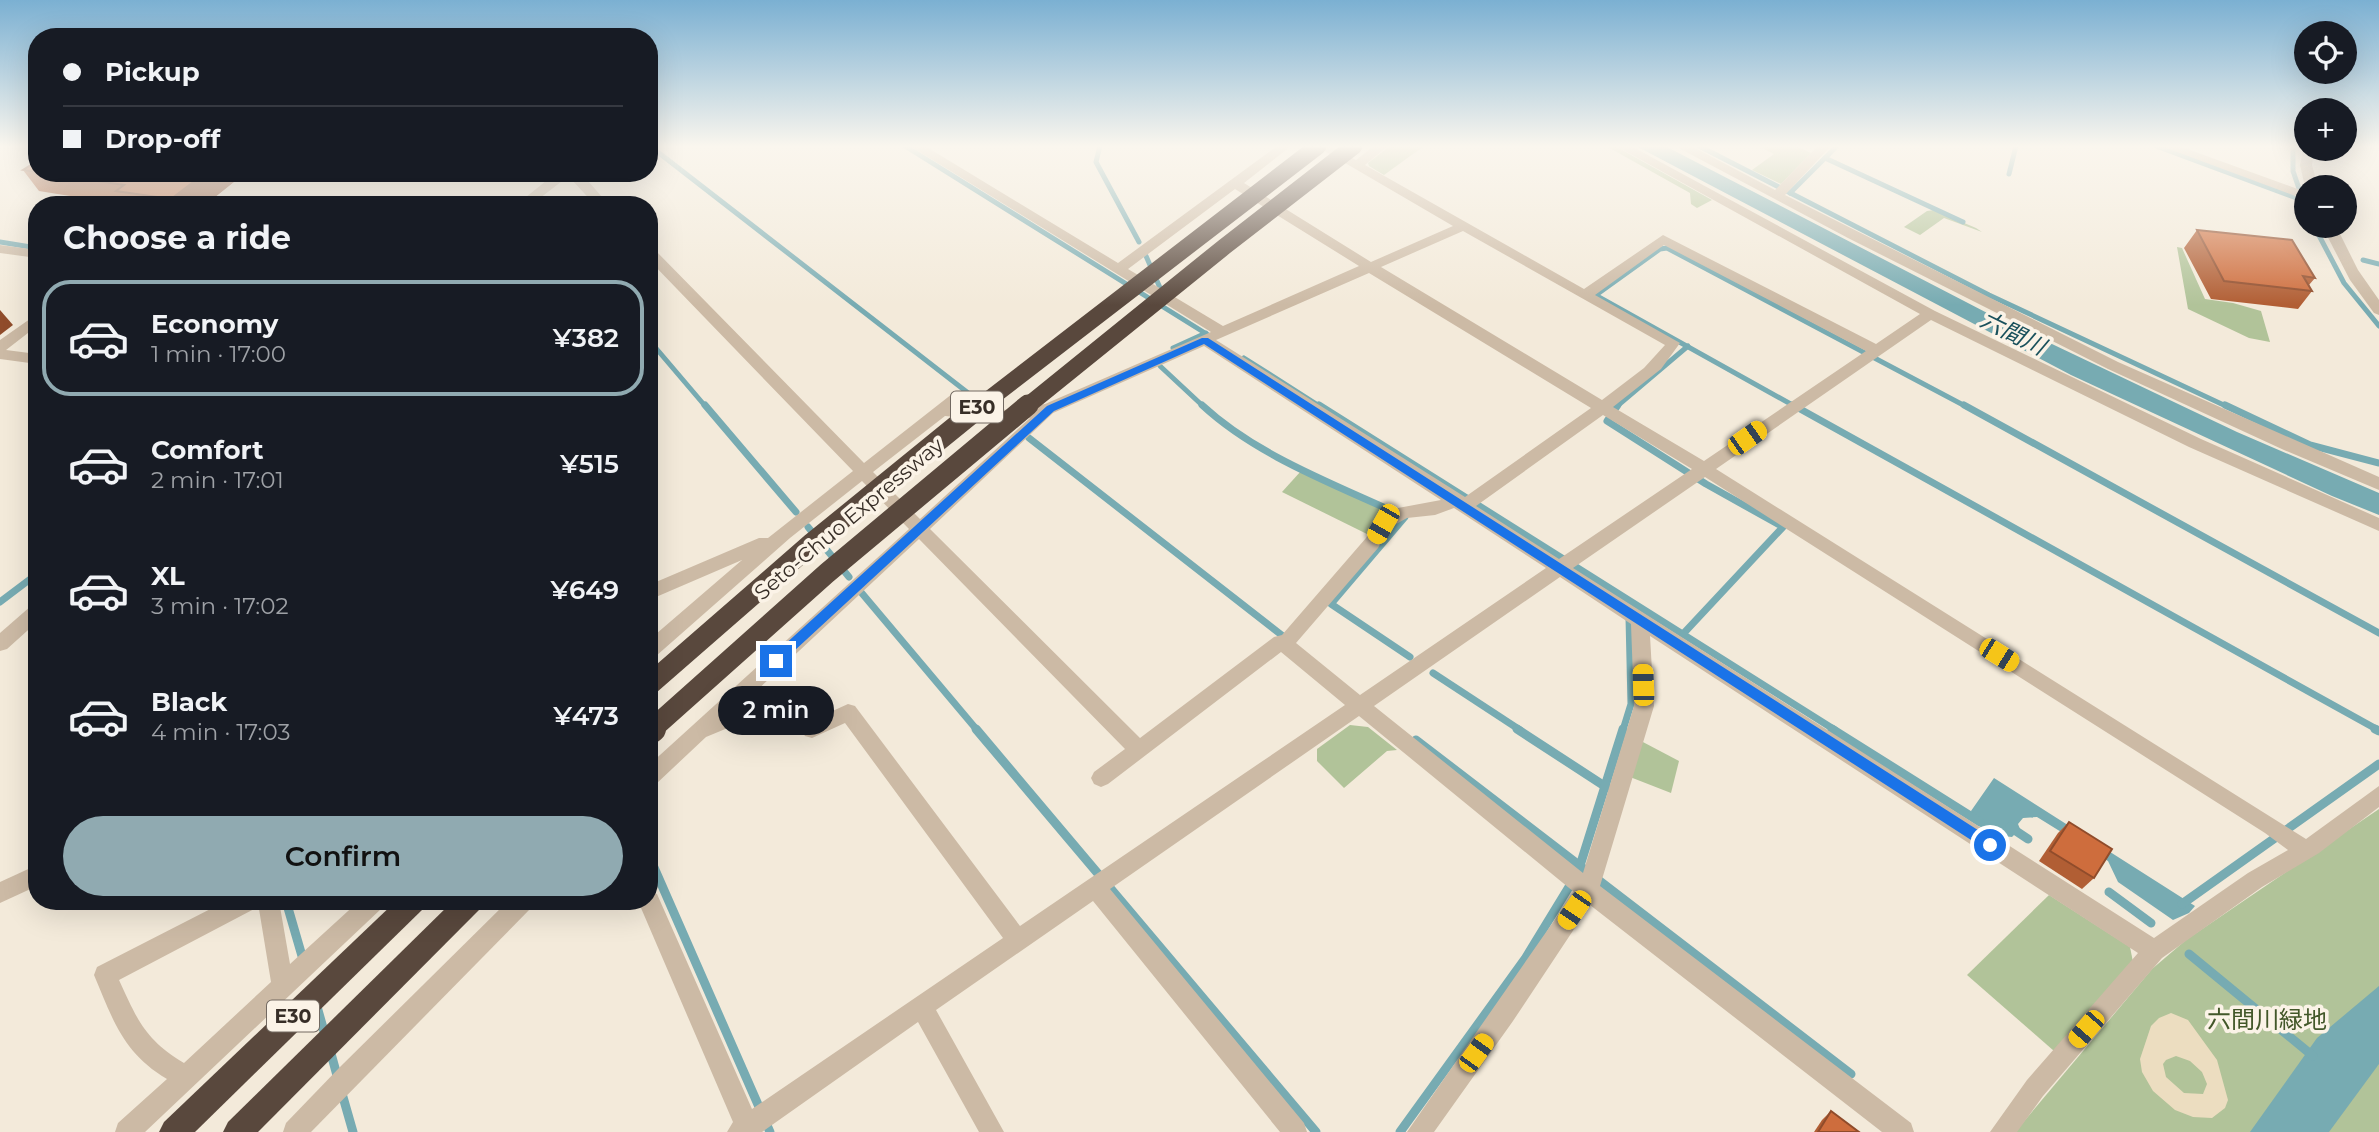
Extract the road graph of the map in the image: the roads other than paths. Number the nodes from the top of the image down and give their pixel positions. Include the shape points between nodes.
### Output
1 (1003, 199) edge
2 (1213, 199) edge
3 (1249, 199) edge
4 (1260, 199) edge
5 (1298, 199) edge
6 (1422, 199) edge
7 (1719, 199) edge
8 (1793, 199) edge
9 (1464, 226) junction
10 (2335, 238) edge
11 (0, 249) edge
12 (28, 253) edge
13 (658, 261) edge
14 (1370, 267) junction
15 (1118, 269) junction
16 (1588, 293) junction
17 (2379, 310) edge
18 (1930, 314) junction
19 (28, 326) edge
20 (1213, 336) junction
21 (0, 347) edge
22 (1872, 353) junction
23 (0, 354) edge
24 (28, 358) edge
25 (957, 398) dead end
26 (1050, 408) junction
27 (941, 410) junction
28 (1608, 411) junction
29 (863, 472) junction
30 (1696, 474) junction
31 (2379, 484) edge
32 (1466, 501) junction
33 (2379, 525) edge
34 (919, 528) junction
35 (784, 534) junction
36 (1567, 563) junction
37 (658, 589) edge
38 (28, 619) edge
39 (1640, 619) junction
40 (1287, 641) junction
41 (658, 643) edge
42 (0, 644) edge
43 (658, 677) edge
44 (1364, 701) junction
45 (658, 724) edge
46 (694, 737) junction
47 (1139, 750) junction
48 (658, 770) edge
49 (1101, 778) dead end
50 (2379, 795) edge
51 (2288, 838) junction
52 (28, 879) edge
53 (1584, 880) junction
54 (1102, 883) junction
55 (0, 893) edge
56 (230, 910) edge
57 (270, 910) edge
58 (364, 910) edge
59 (405, 910) edge
60 (462, 910) edge
61 (514, 910) edge
62 (653, 910) edge
63 (1018, 941) junction
64 (2154, 951) junction
65 (283, 986) junction
66 (922, 1007) junction
67 (186, 1077) junction
68 (753, 1124) edge
69 (127, 1132) edge
70 (174, 1132) edge
71 (238, 1132) edge
72 (295, 1132) edge
73 (992, 1132) edge
74 (1295, 1132) edge
75 (1419, 1132) edge
76 (1902, 1132) edge
77 (2002, 1132) edge

1 - 15 street
2 - 15 street
3 - 43 highway, Seto-Chuo Expressway / E30, bridge via 895,472
4 - 14 street
5 - 45 highway, Seto-Chuo Expressway / E30, bridge via 1107,340 733,654
6 - 9 street
7 - 18 street
8 - 31 street via 1908,266 2112,366
9 - 14 street
9 - 16 street
10 - 17 street via 2347,265
11 - 12 street
13 - 29 street
14 - 20 street
14 - 28 street
15 - 20 street
16 - 22 street via 1663,239
16 - 28 street via 1674,343
18 - 22 street
18 - 33 street via 2195,443
19 - 21 street
20 - 26 street
20 - 32 street
22 - 30 street
23 - 24 street
25 - 27 street
26 - 27 street via 1028,415 987,417
26 - 34 street
27 - 29 street
28 - 30 street
28 - 32 street
29 - 34 street
29 - 35 street
30 - 36 street
30 - 51 street
32 - 36 street
32 - 40 street via 1401,514 1383,524
34 - 46 street
34 - 47 street
35 - 37 street
35 - 41 street
36 - 39 street
36 - 44 street
38 - 42 street
39 - 53 street via 1644,706
39 - 64 street
40 - 44 street
40 - 47 street
44 - 53 street
44 - 54 street
46 - 48 street
46 - 63 street via 786,695 812,730 848,712
47 - 49 street
50 - 51 street
51 - 64 street via 2255,880
52 - 55 street
53 - 75 street via 1505,1013
53 - 76 street
54 - 63 street
54 - 74 street
56 - 67 street via 106,975 131,1031 152,1057
57 - 65 street
58 - 65 street
59 - 70 highway, E30
60 - 71 highway, E30
61 - 72 street
62 - 68 street
63 - 66 street
64 - 77 street
65 - 67 street
66 - 68 street
66 - 73 street
67 - 69 street

